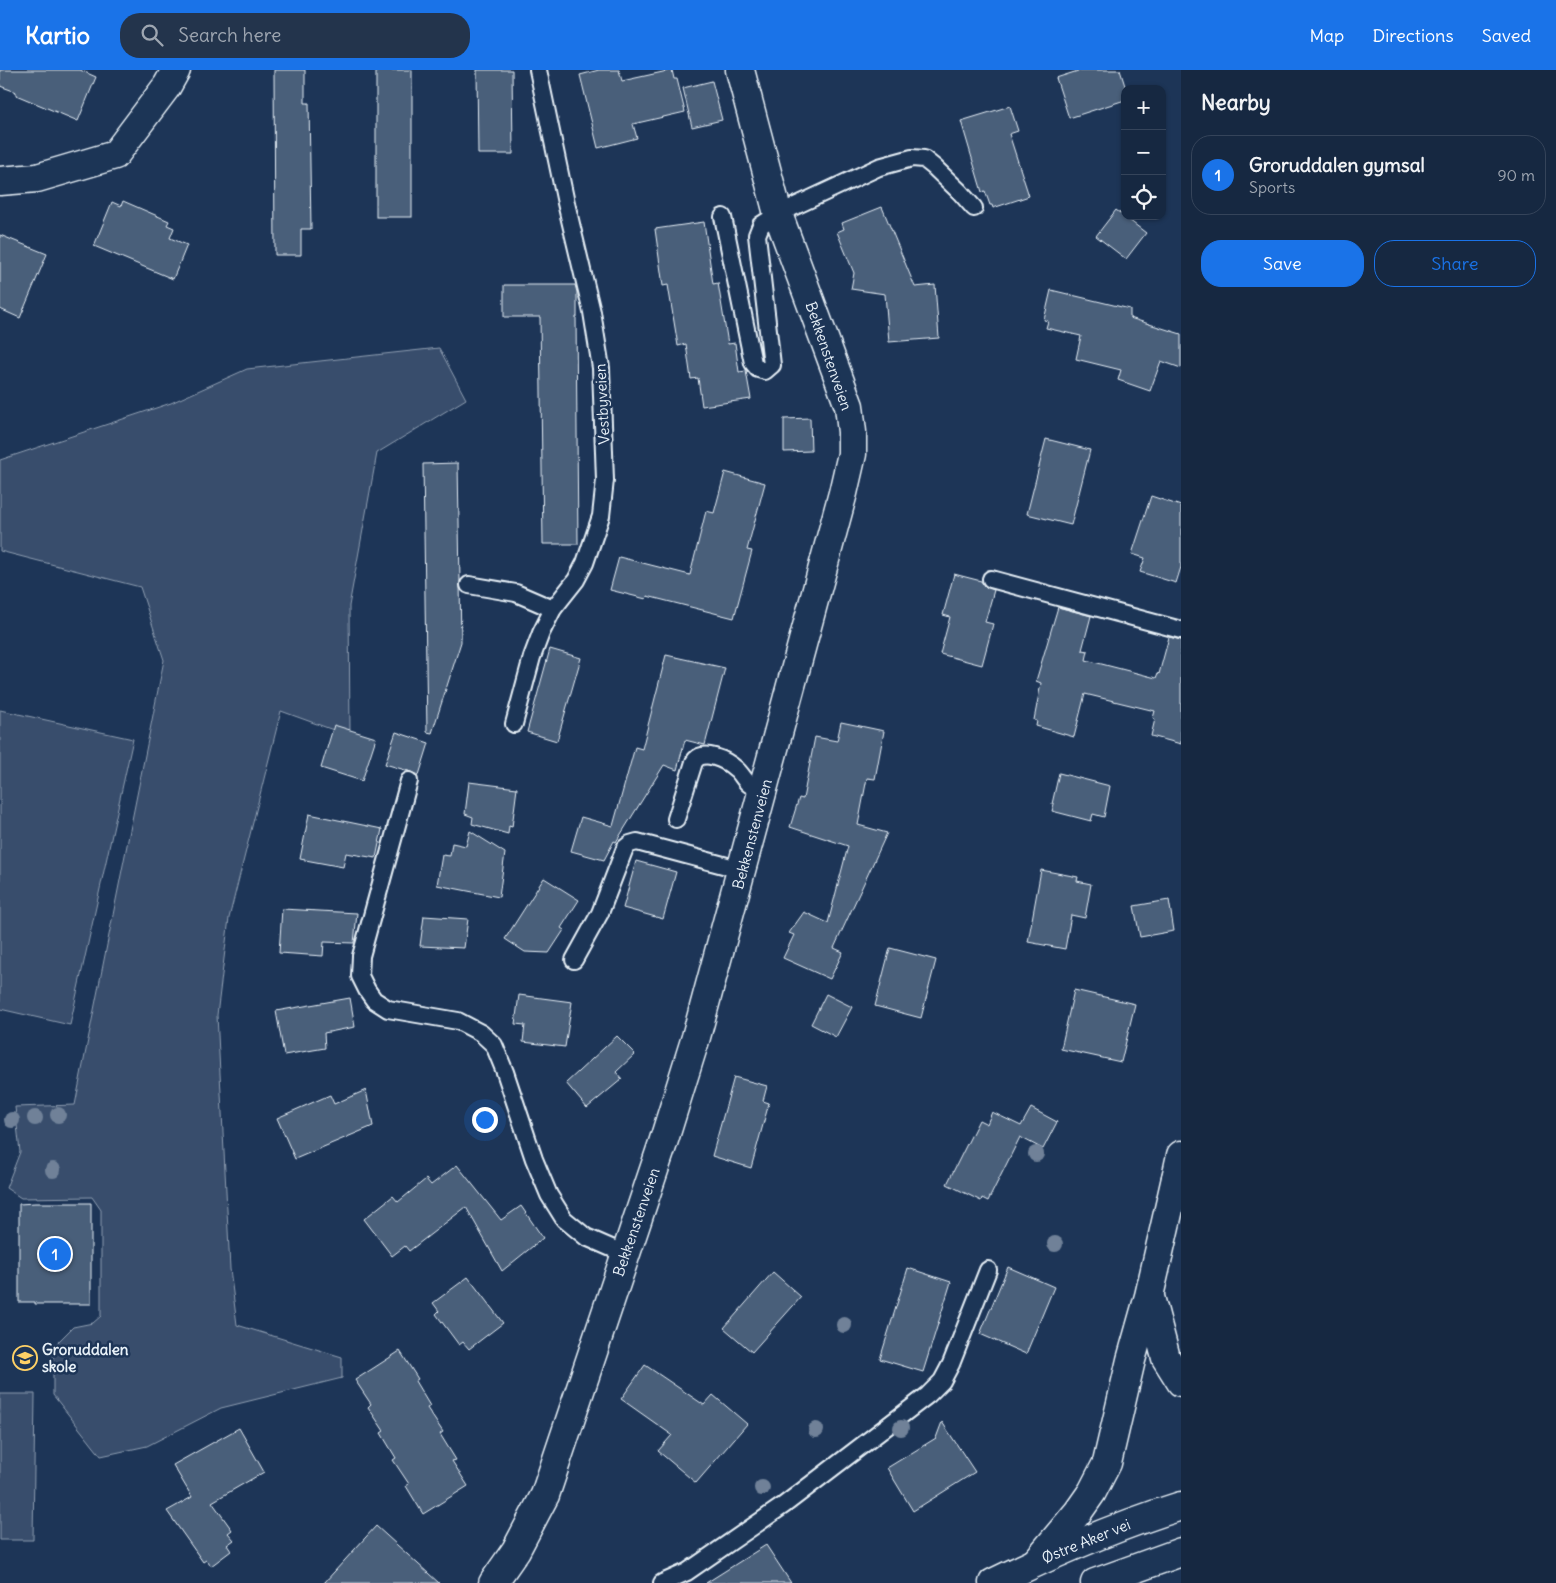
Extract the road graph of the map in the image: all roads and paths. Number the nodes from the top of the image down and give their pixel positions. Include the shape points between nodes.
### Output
1 (176, 70) edge
2 (538, 70) edge
3 (740, 70) edge
4 (0, 181) edge
5 (974, 208) dead end
6 (778, 214) junction
7 (723, 217) dead end
8 (991, 579) dead end
9 (468, 584) dead end
10 (553, 609) junction
11 (1181, 630) edge
12 (514, 724) dead end
13 (409, 781) dead end
14 (763, 792) junction
15 (676, 819) dead end
16 (742, 870) junction
17 (574, 960) dead end
18 (1179, 1171) edge
19 (626, 1254) junction
20 (988, 1270) dead end
21 (1149, 1296) junction
22 (1181, 1382) edge
23 (1181, 1506) edge
24 (1181, 1552) edge
25 (1036, 1562) junction
26 (493, 1583) edge
27 (662, 1583) edge
28 (993, 1583) edge
29 (1095, 1583) edge

1 - 4 main road via 115,155 37,178
2 - 10 lane, Vestbyveien via 592,312 601,368 604,424 605,480 601,516 585,563
3 - 6 main road, Bekkenstenveien
5 - 6 lane via 934,167 924,159 912,158 879,167
6 - 7 lane via 761,225 756,235 772,365 765,371 753,363
6 - 14 main road, Bekkenstenveien via 849,406 852,454
8 - 11 lane
9 - 10 lane via 516,593
10 - 12 lane, Vestbyveien via 532,657
13 - 19 lane via 361,956 360,976 374,1000 388,1009 458,1021 481,1033 494,1045 534,1159 564,1219 586,1237
14 - 15 lane via 729,764 701,755 694,762
14 - 16 main road, Bekkenstenveien
16 - 17 lane via 637,842 630,844 600,913
16 - 19 main road, Bekkenstenveien via 696,1037
18 - 21 main road
19 - 26 main road, Bekkenstenveien via 545,1495 516,1550
20 - 27 lane via 942,1381 928,1395 784,1505 686,1572
21 - 22 main road via 1166,1358
21 - 25 main road via 1107,1462 1078,1512
23 - 25 main road, Østre Aker vei
24 - 29 main road
25 - 28 main road, Østre Aker vei

